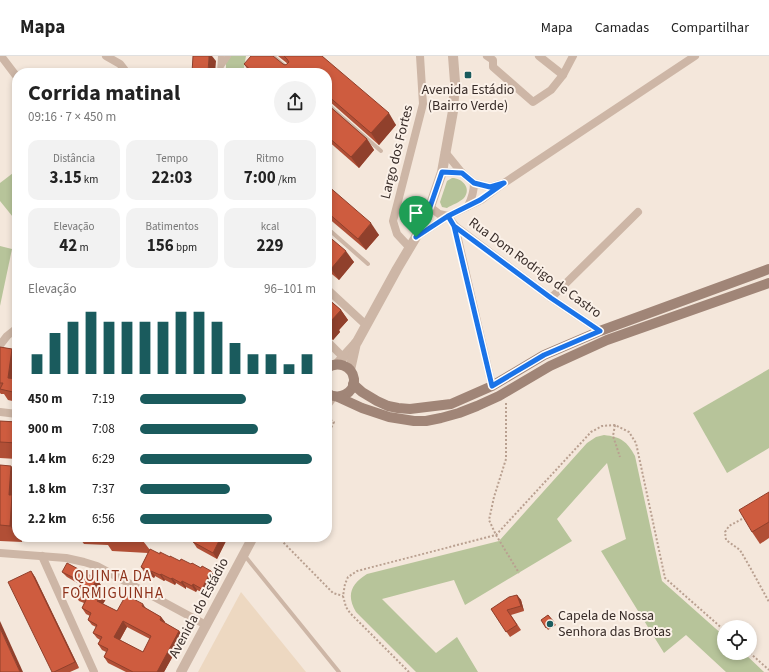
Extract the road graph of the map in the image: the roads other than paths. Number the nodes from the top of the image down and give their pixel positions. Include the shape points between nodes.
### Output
1 (1, 56) edge
2 (106, 56) edge
3 (221, 56) edge
4 (228, 56) edge
5 (253, 56) edge
6 (273, 56) edge
7 (420, 56) edge
8 (453, 56) edge
9 (487, 56) edge
10 (539, 56) edge
11 (573, 56) edge
12 (695, 56) edge
13 (123, 68) edge
14 (220, 68) edge
15 (221, 68) edge
16 (249, 68) edge
17 (286, 68) edge
18 (12, 70) edge
19 (563, 75) junction
20 (332, 108) edge
21 (381, 152) dead end
22 (445, 152) junction
23 (442, 172) junction
24 (462, 173) junction
25 (474, 183) junction
26 (504, 183) junction
27 (468, 206) junction
28 (430, 207) junction
29 (638, 212) dead end
30 (448, 216) junction
31 (454, 226) junction
32 (332, 232) edge
33 (416, 237) junction
34 (410, 248) junction
35 (368, 264) dead end
36 (769, 269) edge
37 (769, 283) edge
38 (332, 294) edge
39 (551, 298) junction
40 (366, 325) junction
41 (600, 331) junction
42 (12, 332) edge
43 (357, 342) junction
44 (0, 345) edge
45 (332, 365) edge
46 (350, 370) junction
47 (353, 384) junction
48 (492, 386) junction
49 (332, 398) edge
50 (332, 398) edge
51 (0, 412) edge
52 (12, 413) edge
53 (0, 469) edge
54 (12, 470) edge
55 (250, 542) edge
56 (0, 553) edge
57 (244, 555) junction
58 (42, 556) junction
59 (206, 625) junction
60 (94, 672) edge
61 (181, 672) edge
62 (339, 672) edge

1 - 18 street
2 - 13 street
3 - 14 street
4 - 15 street
5 - 16 lane
6 - 17 lane
7 - 34 street, Largo dos Fortes via 423,104 393,221 398,234
8 - 22 street via 454,102
9 - 19 street via 493,60 493,67 533,102 551,90
10 - 19 street
11 - 19 street
12 - 26 street
20 - 21 lane
22 - 23 street
22 - 24 street
23 - 24 street
23 - 28 street
24 - 25 street
25 - 26 street via 490,187
25 - 27 street via 474,192
26 - 27 street
27 - 30 street
28 - 30 street via 439,214
28 - 33 street
29 - 39 street
30 - 31 street
30 - 33 street
31 - 39 street, Rua Dom Rodrigo de Castro
31 - 48 street
32 - 35 lane
33 - 34 street
34 - 40 street
36 - 41 main road
37 - 49 main road via 607,340 550,366 499,396 459,414 414,421
38 - 40 street
39 - 41 street, Rua Dom Rodrigo de Castro
40 - 43 street
41 - 48 main road via 544,355
42 - 44 street
43 - 45 street
43 - 46 street
45 - 46 main road via 342,365
46 - 47 main road via 354,379
47 - 48 main road via 388,406 410,409 451,404
47 - 50 main road via 348,393
51 - 52 street
53 - 54 street
55 - 57 street, Avenida do Estádio
56 - 58 street
57 - 59 street, Avenida do Estádio
57 - 62 lane
58 - 59 street via 66,558 96,566
58 - 60 street
59 - 61 street, Avenida do Estádio

